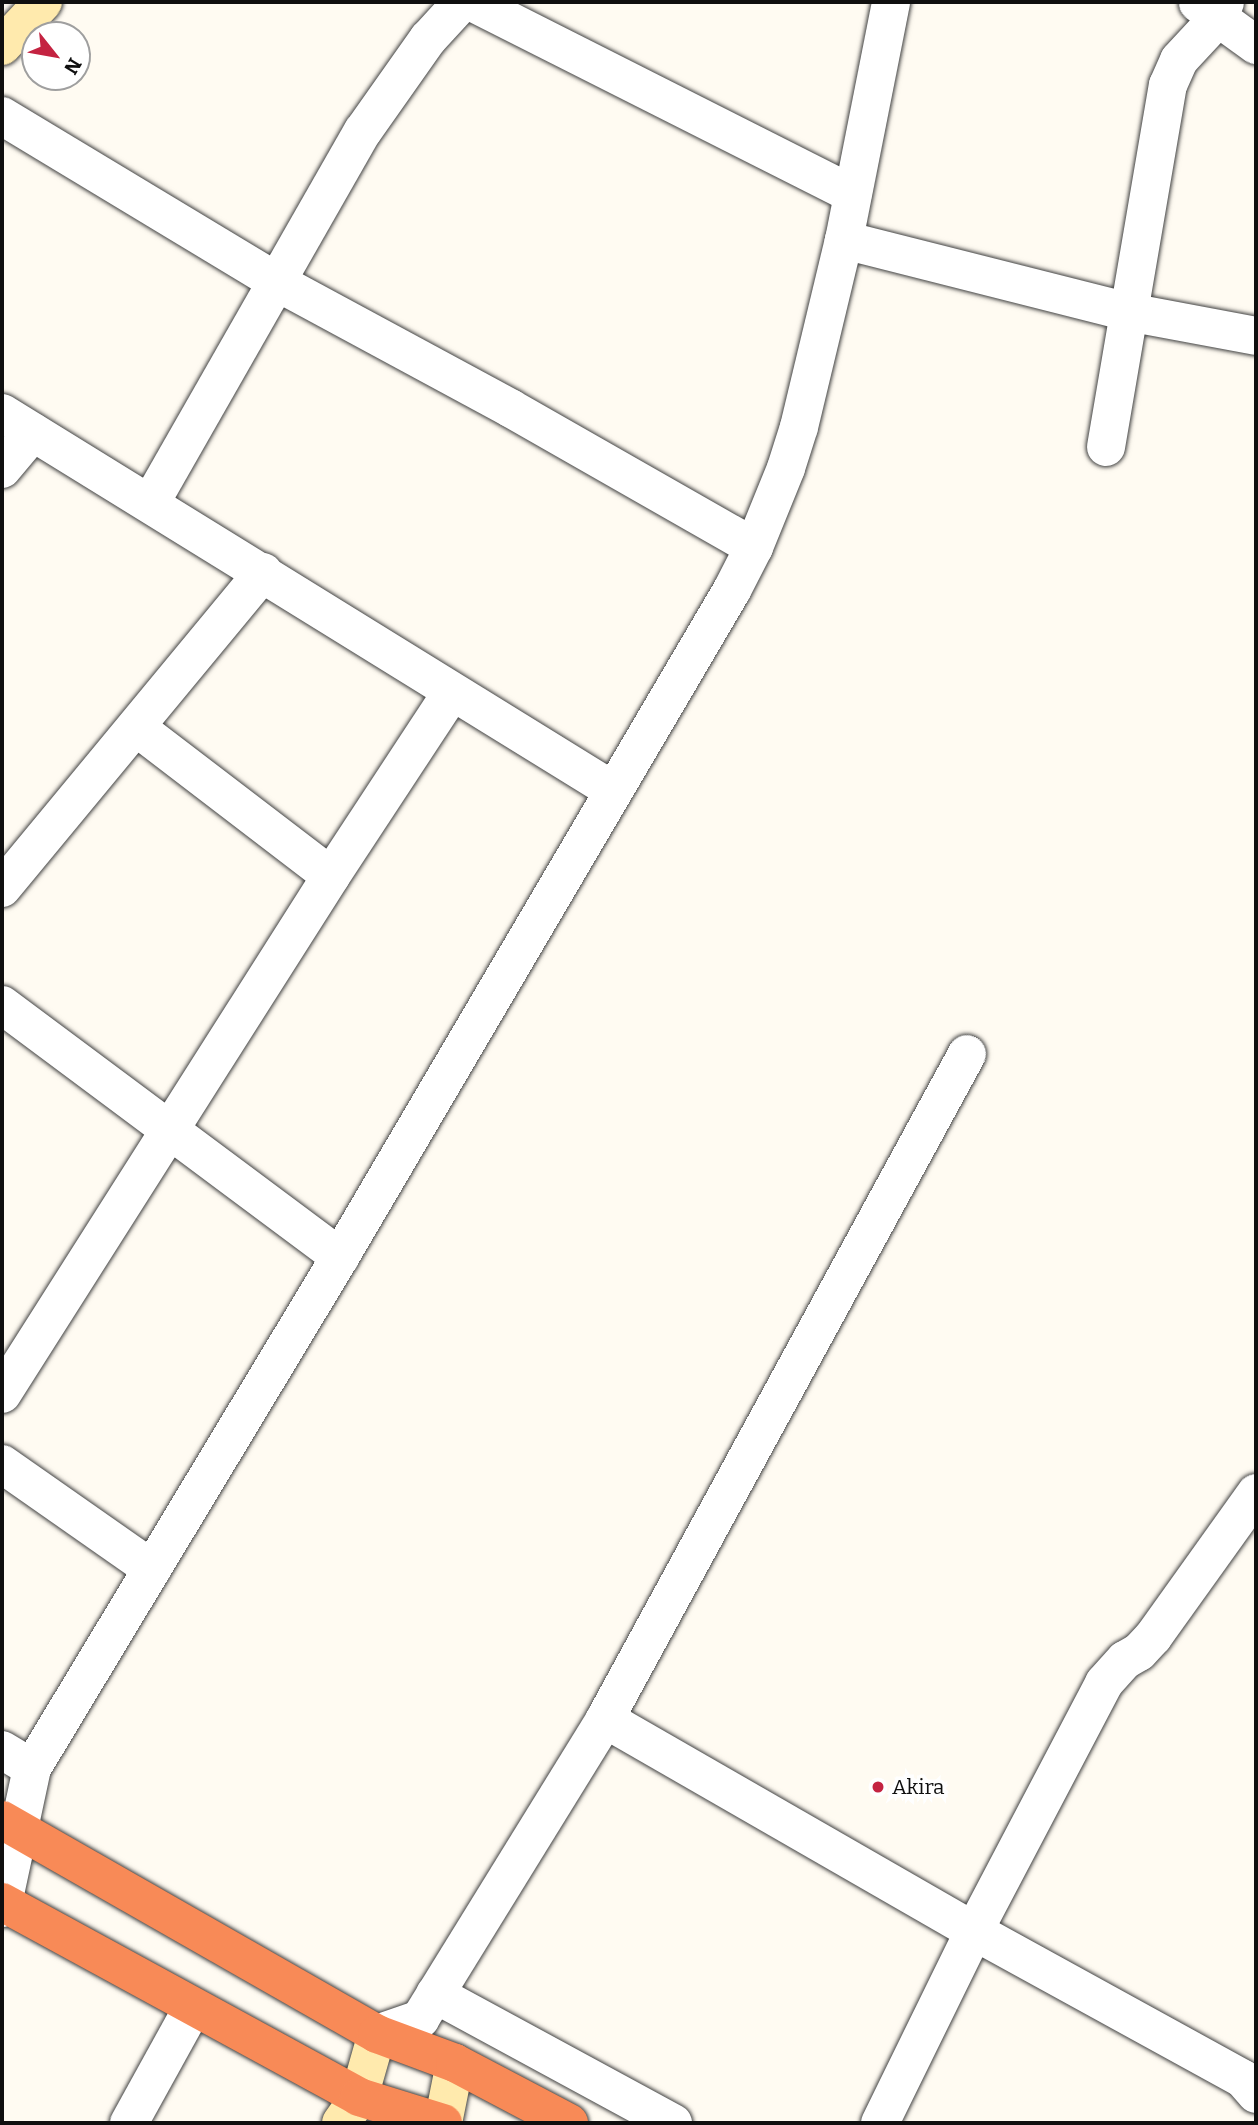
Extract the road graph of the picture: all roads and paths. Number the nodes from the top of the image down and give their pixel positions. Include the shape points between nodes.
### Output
1 (43, 2) edge
2 (462, 2) edge
3 (472, 2) edge
4 (891, 2) edge
5 (1213, 7) edge
6 (1256, 45) edge
7 (2, 46) edge
8 (2, 116) edge
9 (852, 194) junction
10 (844, 240) junction
11 (277, 282) junction
12 (1128, 312) junction
13 (1256, 337) edge
14 (18, 422) edge
15 (1106, 447) dead end
16 (2, 469) edge
17 (150, 502) junction
18 (754, 547) junction
19 (264, 572) junction
20 (453, 692) junction
21 (135, 727) junction
22 (614, 791) junction
23 (331, 876) junction
24 (2, 888) edge
25 (2, 1005) edge
26 (967, 1054) dead end
27 (169, 1130) junction
28 (340, 1257) junction
29 (2, 1394) edge
30 (2, 1464) edge
31 (1256, 1493) edge
32 (152, 1569) junction
33 (605, 1719) junction
34 (17, 1759) edge
35 (10, 1824) edge
36 (3, 1905) edge
37 (974, 1931) junction
38 (427, 2006) junction
39 (193, 2007) junction
40 (377, 2034) junction
41 (455, 2063) junction
42 (1256, 2094) edge
43 (350, 2110) edge
44 (1256, 2117) edge
45 (129, 2123) edge
46 (443, 2123) edge
47 (569, 2123) edge
48 (673, 2123) edge
49 (880, 2123) edge
50 (1253, 2123) edge

1 - 7 main road
2 - 11 street via 393,84
3 - 9 street
4 - 9 street
5 - 6 street
5 - 12 street via 1168,85
8 - 11 street
9 - 10 street
10 - 12 street
10 - 18 street via 799,428
11 - 17 street
11 - 18 street
12 - 13 street
12 - 15 street
14 - 16 street
14 - 17 street
17 - 19 street
18 - 22 street
19 - 20 street
19 - 21 street
20 - 22 street
20 - 23 street
21 - 23 street
21 - 24 street
22 - 28 street
23 - 27 street
25 - 27 street
26 - 33 street
27 - 28 street
27 - 29 street
28 - 32 street
30 - 32 street
31 - 37 street via 1153,1637 1104,1684
32 - 34 street
33 - 37 street
33 - 38 street
34 - 35 street
35 - 36 street
35 - 40 highway
36 - 39 highway
37 - 42 street via 1243,2079
37 - 49 street
38 - 40 street
38 - 41 street
38 - 48 street
39 - 43 highway
39 - 45 street
40 - 41 highway
40 - 43 main road
41 - 46 main road
41 - 47 highway
43 - 46 highway
44 - 50 street

